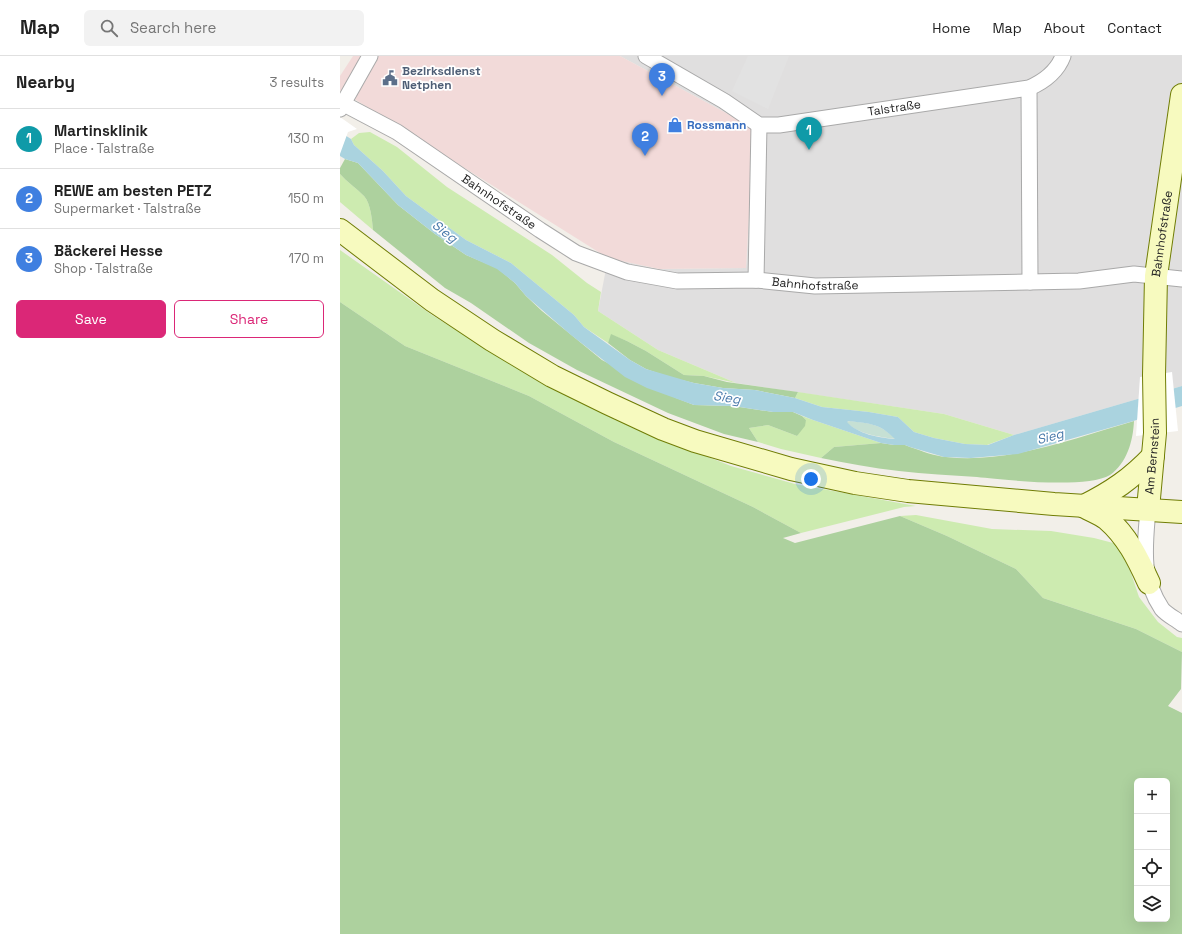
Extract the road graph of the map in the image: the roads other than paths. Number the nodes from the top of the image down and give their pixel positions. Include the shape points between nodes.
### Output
1 (370, 56) edge
2 (646, 56) edge
3 (1064, 56) edge
4 (1029, 88) junction
5 (1182, 95) edge
6 (341, 105) edge
7 (759, 125) junction
8 (340, 230) edge
9 (1156, 276) junction
10 (1182, 279) edge
11 (756, 280) junction
12 (1030, 282) junction
13 (1153, 456) junction
14 (1084, 506) junction
15 (1148, 509) junction
16 (1182, 512) edge
17 (1149, 583) junction
18 (1182, 624) edge

1 - 6 street
2 - 7 street via 724,101
3 - 4 street, Talstraße via 1043,82
4 - 7 street, Talstraße via 779,125
4 - 12 street
5 - 9 main road, Bahnhofstraße
6 - 11 street, Bahnhofstraße via 397,132 576,253 628,272 677,281
7 - 11 street
8 - 14 main road via 432,300 492,340 538,368 663,429 791,469 855,483 908,491
9 - 10 street
9 - 12 street, Bahnhofstraße via 1134,274 1079,281
9 - 13 main road, Am Bernstein
11 - 12 street, Bahnhofstraße via 815,286
13 - 14 main road via 1122,485
13 - 15 main road, Am Bernstein
14 - 15 main road
14 - 17 main road via 1106,518 1124,536
15 - 16 main road
15 - 17 street, Am Bernstein via 1144,556
17 - 18 street, Am Bernstein via 1163,610

